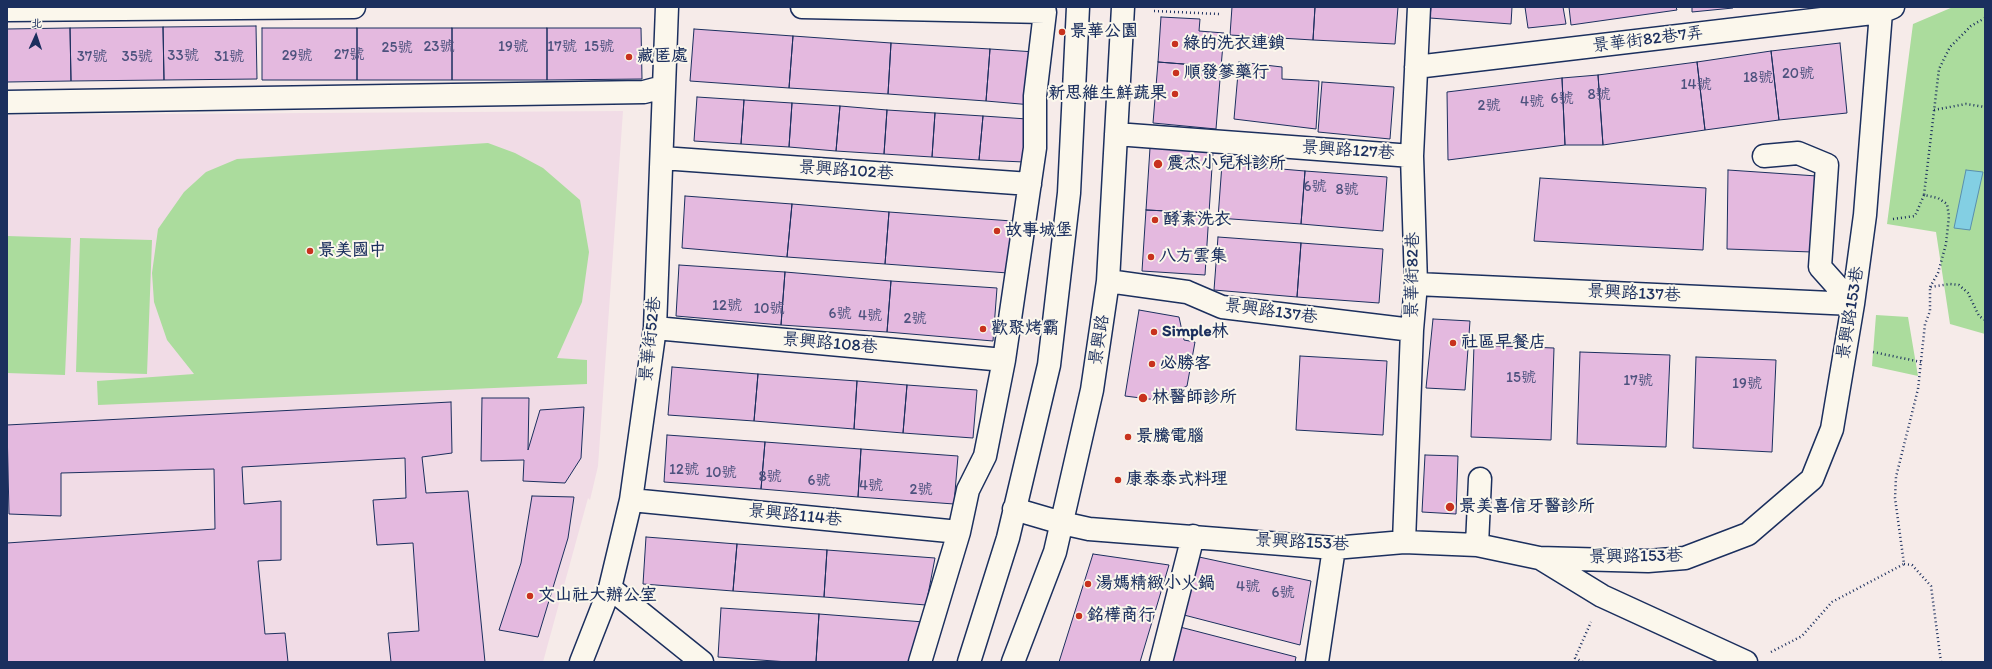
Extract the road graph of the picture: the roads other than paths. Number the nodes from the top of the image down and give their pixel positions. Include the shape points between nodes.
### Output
1 (354, 7) edge
2 (667, 7) edge
3 (802, 7) edge
4 (1078, 7) edge
5 (1123, 7) edge
6 (1419, 7) edge
7 (7, 10) edge
8 (1887, 10) edge
9 (1416, 68) junction
10 (663, 87) junction
11 (7, 102) edge
12 (1116, 134) junction
13 (1412, 156) junction
14 (1764, 156) dead end
15 (662, 158) junction
16 (1030, 184) junction
17 (1108, 281) junction
18 (1416, 284) junction
19 (1853, 304) junction
20 (655, 328) junction
21 (1412, 330) junction
22 (1004, 360) junction
23 (1480, 479) dead end
24 (631, 500) junction
25 (1014, 509) junction
26 (1062, 523) junction
27 (959, 532) junction
28 (1193, 536) junction
29 (1404, 542) junction
30 (1477, 545) junction
31 (1334, 548) junction
32 (1539, 558) junction
33 (610, 588) junction
34 (581, 662) edge
35 (702, 662) edge
36 (920, 662) edge
37 (969, 662) edge
38 (1013, 662) edge
39 (1161, 662) edge
40 (1316, 662) edge
41 (1746, 662) edge

1 - 7 street
2 - 10 street, 景華街52巷
3 - 16 street via 1044,12 1035,96
4 - 25 street via 1069,193 1049,366
5 - 12 street, 景興路
6 - 9 street, 景華街82巷
8 - 9 street, 景華街82巷7弄
8 - 19 street, 景興路153巷
9 - 13 street, 景華街82巷
10 - 11 street via 644,92
10 - 15 street, 景華街52巷
12 - 13 street, 景興路127巷
12 - 17 street, 景興路
13 - 18 street, 景華街82巷
14 - 19 street via 1798,153 1827,165 1820,267
15 - 16 street, 景興路102巷
15 - 20 street, 景華街52巷
16 - 22 street
17 - 21 street, 景興路137巷 via 1187,292 1222,307
17 - 26 street, 景興路 via 1092,390
18 - 19 street, 景興路137巷
18 - 21 street, 景華街82巷
19 - 32 street, 景興路153巷 via 1832,430 1812,479 1748,534 1685,558 1648,561
20 - 22 street, 景興路108巷
20 - 24 street, 景華街52巷
21 - 29 street, 景華街82巷
22 - 27 street via 985,456 968,490
23 - 30 street
24 - 27 street, 景興路114巷
24 - 33 street, 景華街52巷
25 - 26 street, 景興路153巷
25 - 37 street via 1008,538
26 - 28 street, 景興路153巷 via 1089,529
26 - 38 street, 景興路 via 1055,552
27 - 36 street
28 - 31 street, 景興路153巷
28 - 39 street
29 - 30 street, 景興路153巷
29 - 31 street, 景興路153巷
30 - 32 street, 景興路153巷
31 - 40 street
32 - 41 street via 1602,596
33 - 34 street, 景華街52巷
33 - 35 street

